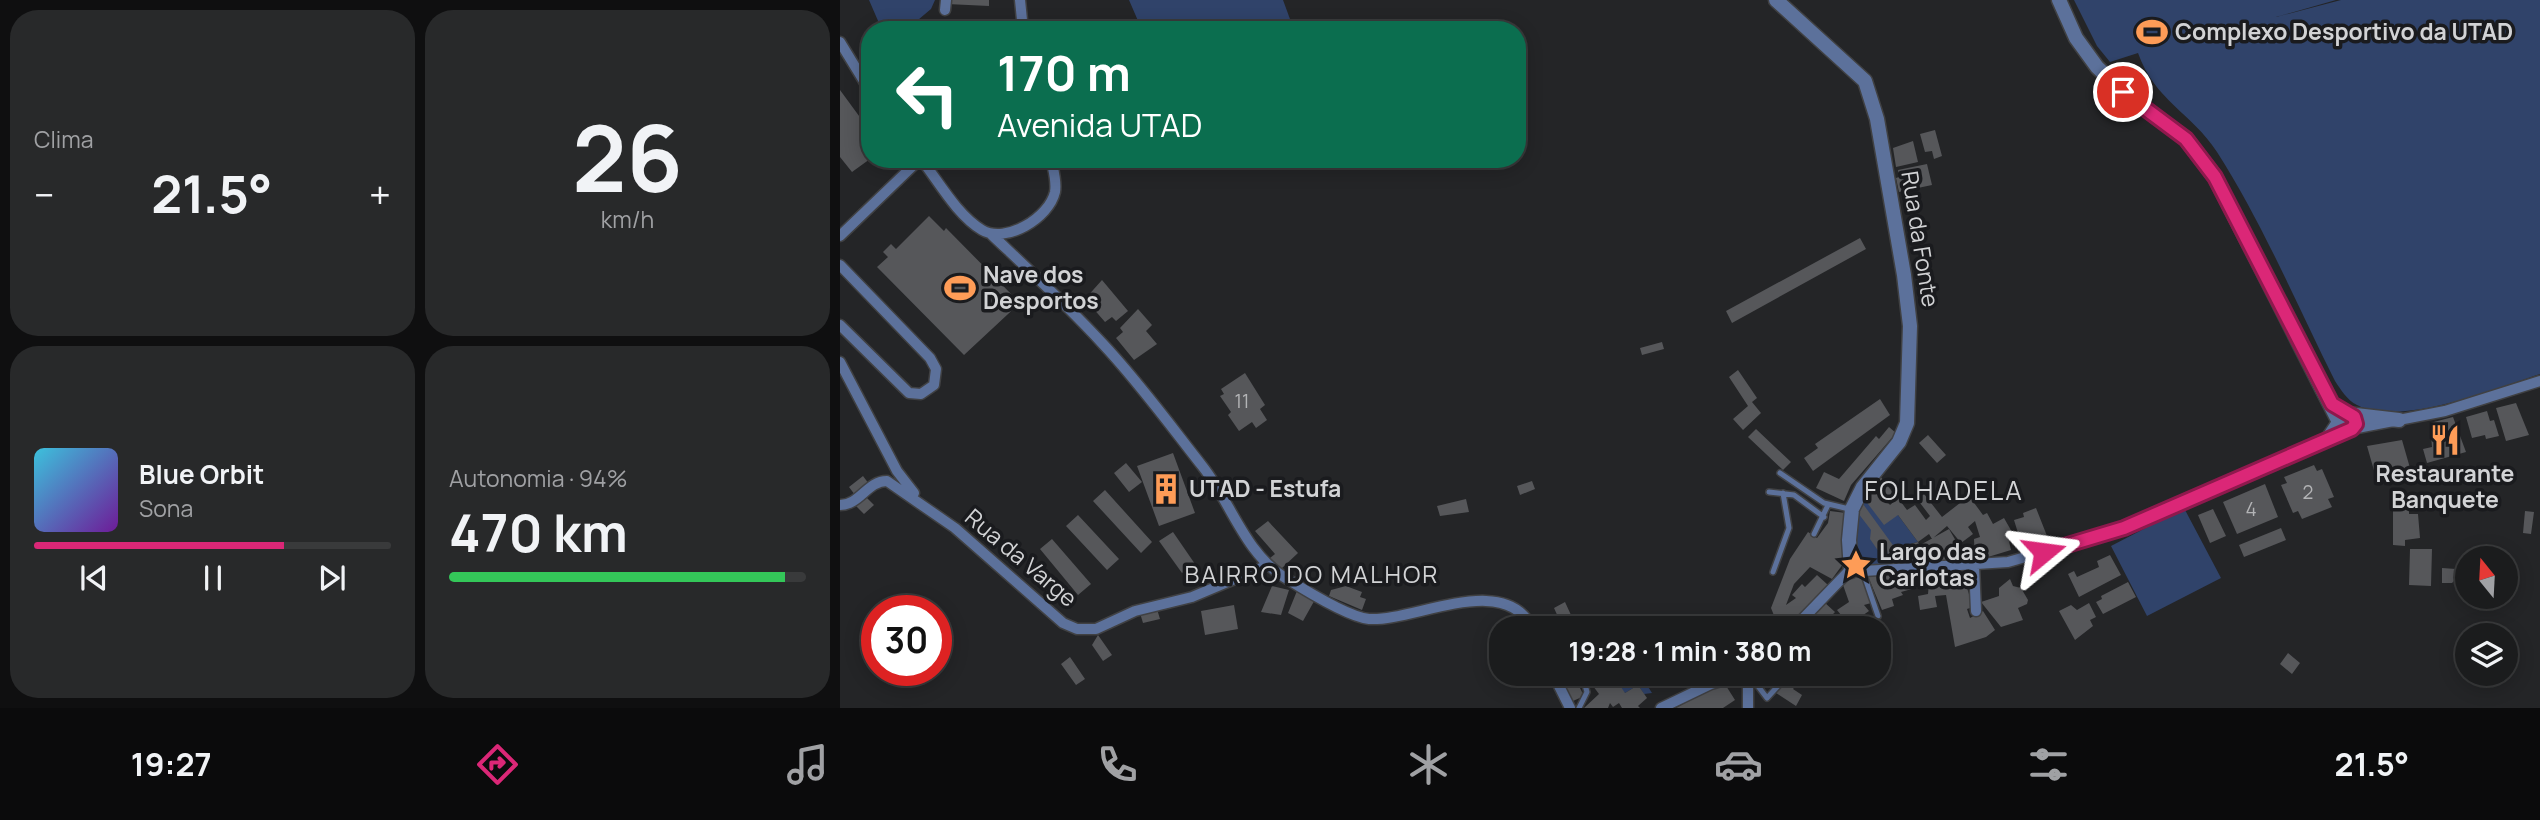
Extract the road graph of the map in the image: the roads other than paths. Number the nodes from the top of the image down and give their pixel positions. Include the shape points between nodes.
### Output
1 (1020, 0) edge
2 (1776, 0) edge
3 (2059, 0) edge
4 (1022, 21) edge
5 (840, 42) edge
6 (861, 76) edge
7 (912, 168) edge
8 (928, 168) edge
9 (1053, 168) edge
10 (992, 235) junction
11 (840, 236) edge
12 (840, 265) edge
13 (840, 325) edge
14 (840, 362) edge
15 (2540, 381) edge
16 (2399, 420) joint
17 (2348, 424) junction
18 (2328, 439) joint
19 (1780, 473) dead end
20 (1769, 492) dead end
21 (1783, 493) junction
22 (840, 505) edge
23 (1828, 505) junction
24 (1852, 509) junction
25 (1824, 517) junction
26 (942, 519) junction
27 (1814, 534) dead end
28 (1268, 565) junction
29 (1974, 566) junction
30 (1857, 571) junction
31 (1773, 572) dead end
32 (1976, 611) dead end
33 (1878, 615) dead end
34 (1523, 616) edge
35 (1805, 616) edge
36 (1559, 686) edge
37 (1585, 686) edge
38 (1707, 686) edge
39 (1747, 686) edge
40 (1757, 686) edge
41 (1778, 686) edge
42 (1665, 707) edge
43 (1570, 708) edge
44 (1579, 708) edge
45 (1748, 708) edge

1 - 4 street
2 - 24 street, Rua da Fonte via 1866,80 1904,275 1910,326 1908,423
3 - 17 street via 2076,38 2097,67 2186,139 2215,177 2332,404
5 - 6 street
7 - 11 street
8 - 10 street via 968,219
9 - 10 street via 1056,186 1051,201 1016,230
10 - 28 street via 1103,344 1207,472
12 - 13 street via 930,358 936,369 934,385 921,394 909,393
14 - 26 street via 900,477
15 - 16 street via 2445,411
16 - 17 street
17 - 18 street
18 - 29 street via 2124,528 1997,565
19 - 23 lane
20 - 21 lane
21 - 25 lane via 1796,496
21 - 31 lane via 1789,528
22 - 26 street, Rua da Varge via 852,503 883,480
23 - 24 lane
23 - 25 lane
24 - 30 street via 1849,540
25 - 27 lane
26 - 28 street, Rua da Varge via 1063,623 1083,630 1192,597
28 - 34 street via 1365,618 1456,604 1508,604
29 - 30 street
29 - 32 street
30 - 33 lane
30 - 35 street via 1842,576
36 - 43 street
37 - 44 lane
38 - 42 street
39 - 45 street
40 - 41 lane via 1767,698

